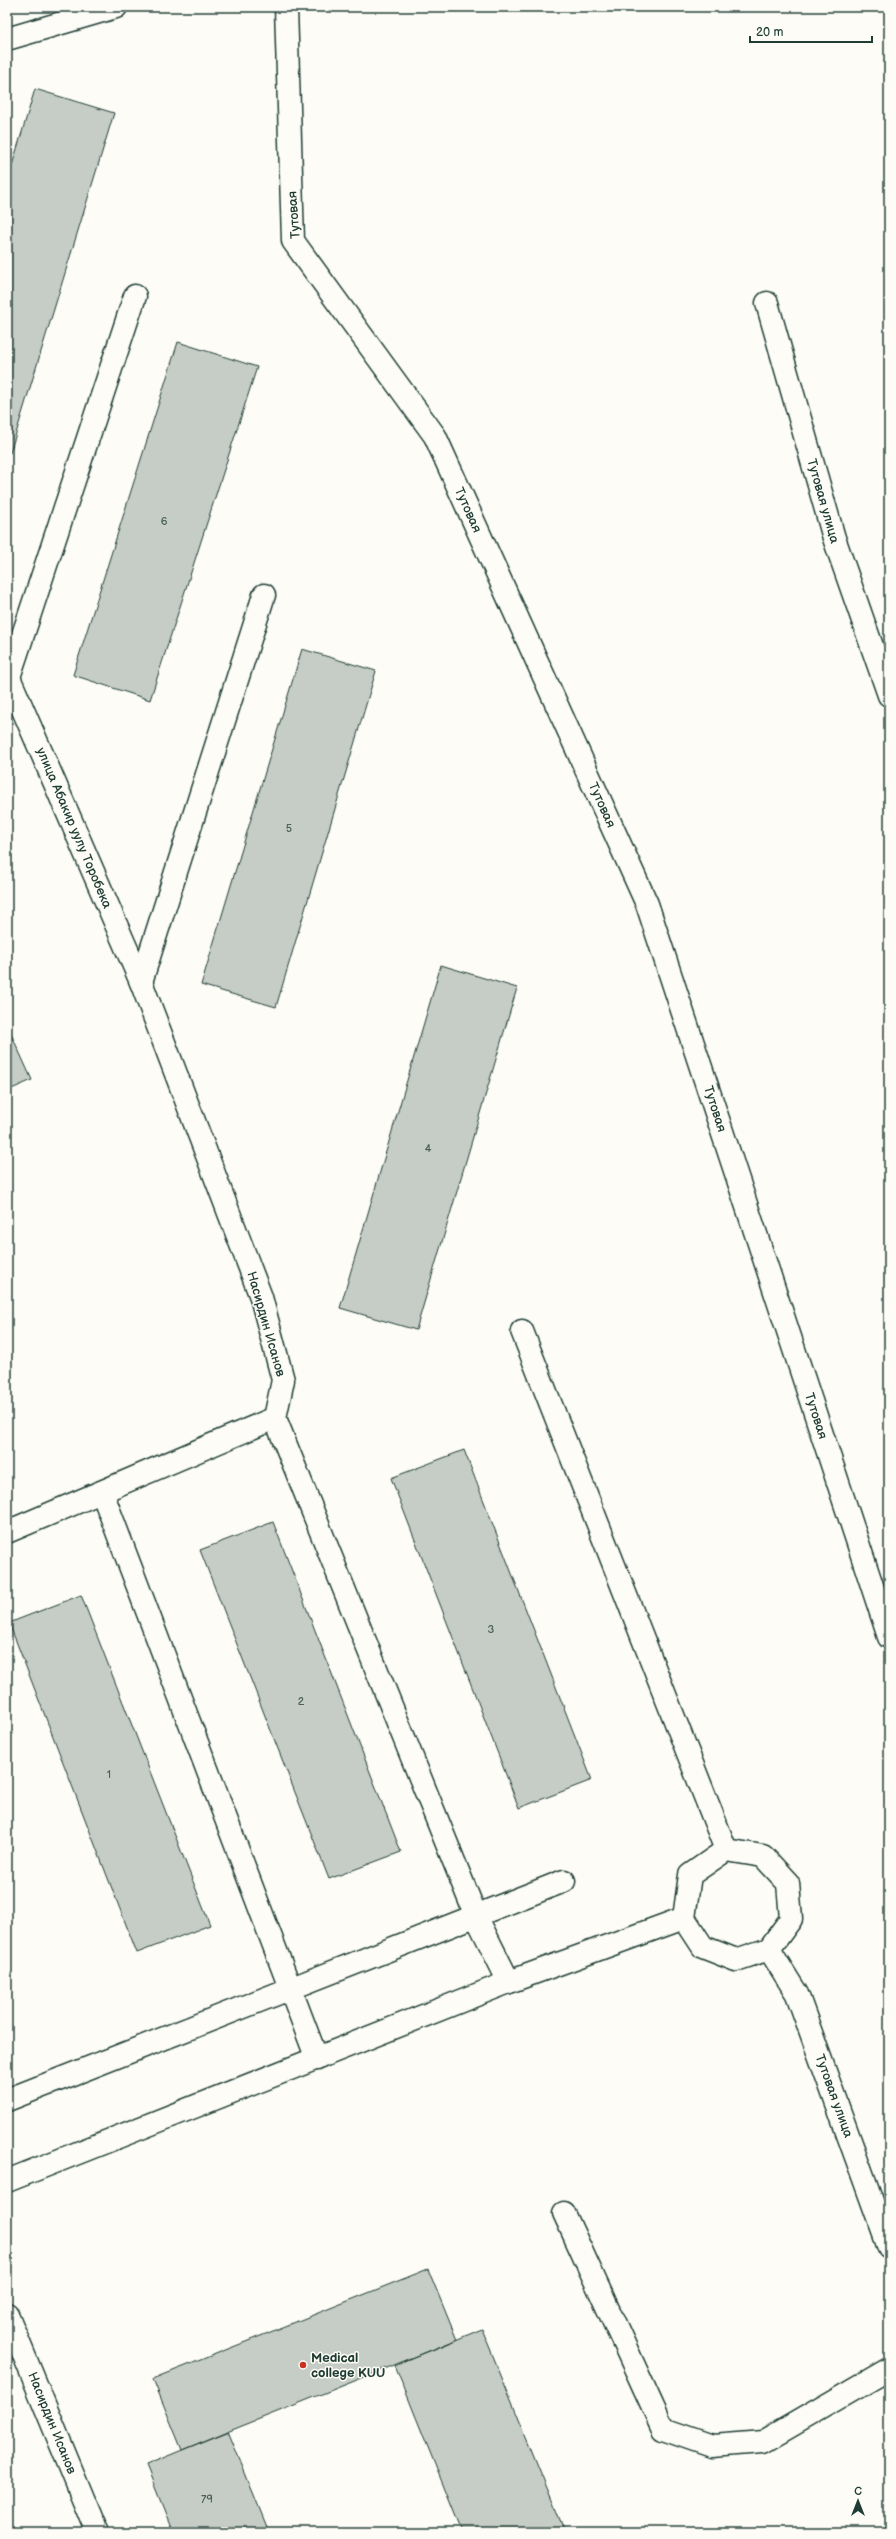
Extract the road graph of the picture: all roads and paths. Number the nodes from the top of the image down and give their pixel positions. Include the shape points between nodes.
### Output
1 (116, 7) edge
2 (286, 7) edge
3 (7, 39) edge
4 (135, 296) dead end
5 (767, 303) dead end
6 (264, 595) dead end
7 (8, 675) edge
8 (889, 695) edge
9 (141, 982) junction
10 (522, 1331) dead end
11 (275, 1418) junction
12 (102, 1492) junction
13 (7, 1532) edge
14 (889, 1637) edge
15 (726, 1850) junction
16 (564, 1881) dead end
17 (476, 1916) junction
18 (684, 1918) junction
19 (769, 1949) junction
20 (509, 1982) junction
21 (290, 1991) junction
22 (317, 2059) junction
23 (7, 2100) edge
24 (7, 2181) edge
25 (564, 2213) dead end
26 (889, 2248) edge
27 (7, 2314) edge
28 (889, 2369) edge
29 (97, 2532) edge

1 - 3 street
2 - 14 street, Тутовая via 293,241 435,436 647,904
4 - 7 street
5 - 8 street, Тутовая улица via 834,538
6 - 9 street
7 - 9 street, улица Абакир уулу Торобека
9 - 11 street, Насирдин Исанов via 261,1297 283,1380
10 - 15 street
11 - 12 street
11 - 17 street
12 - 13 street
12 - 21 street
15 - 18 street via 690,1875
15 - 19 street via 763,1856 788,1883 791,1919
16 - 17 street
17 - 20 street
17 - 21 street
18 - 19 street via 703,1948 736,1960
18 - 20 street
19 - 26 street, Тутовая улица via 797,1994
20 - 22 street
21 - 22 street
21 - 23 street
22 - 24 street
25 - 28 street via 662,2429 712,2446 763,2442
27 - 29 street, Насирдин Исанов

